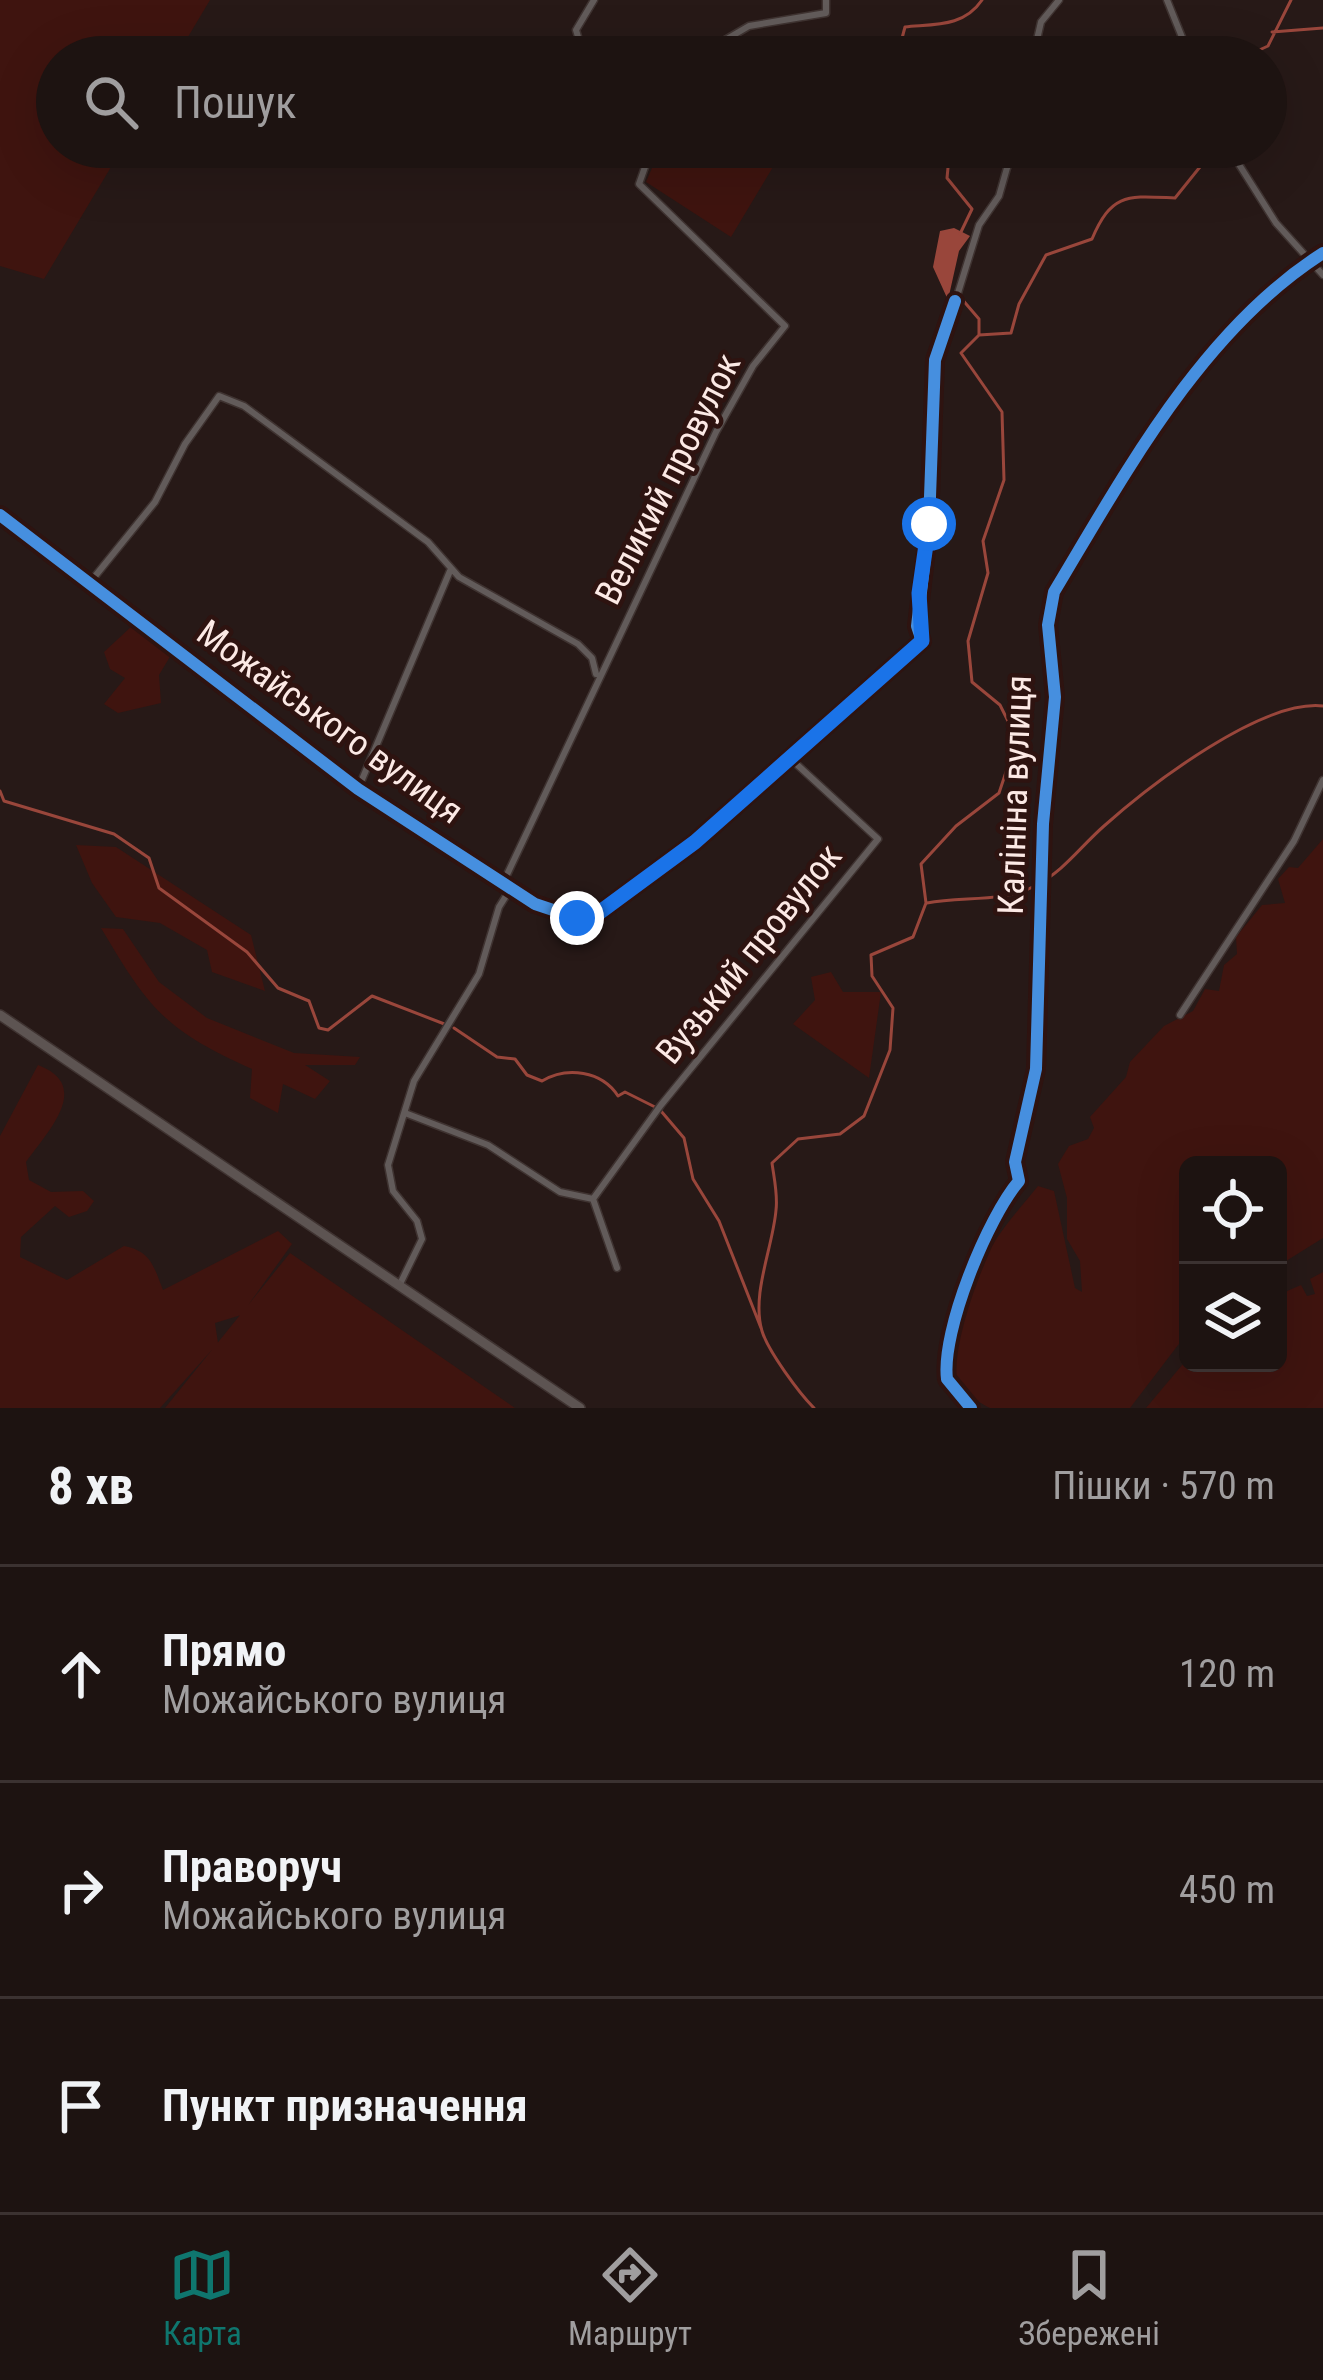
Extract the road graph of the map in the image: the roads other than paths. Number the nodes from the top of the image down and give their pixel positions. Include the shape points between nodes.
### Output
1 (594, 0) edge
2 (826, 0) edge
3 (1058, 0) edge
4 (1167, 0) edge
5 (578, 36) edge
6 (732, 36) edge
7 (1038, 36) edge
8 (1182, 36) edge
9 (645, 168) edge
10 (1007, 168) edge
11 (1243, 168) edge
12 (1323, 253) edge
13 (1310, 262) junction
14 (1323, 275) edge
15 (0, 515) edge
16 (451, 570) junction
17 (92, 580) junction
18 (597, 677) junction
19 (792, 760) junction
20 (1323, 779) edge
21 (358, 789) junction
22 (508, 884) junction
23 (0, 1015) edge
24 (1180, 1015) dead end
25 (405, 1112) junction
26 (592, 1198) junction
27 (617, 1268) dead end
28 (399, 1287) junction
29 (580, 1408) edge
30 (970, 1408) edge

1 - 5 street
2 - 6 street via 826,13
3 - 7 street
4 - 8 street
9 - 18 street, Великий провулок via 639,184 784,326 716,431
10 - 19 street, Можайського вулиця via 979,225 935,360 922,641
11 - 13 street
12 - 13 street, Калініна вулиця
13 - 14 street
13 - 30 street, Калініна вулиця via 1217,348 1054,592 1036,1070 1015,1162 1019,1181 989,1225 950,1328 947,1379
15 - 17 street, Можайського вулиця
16 - 17 street via 428,542 244,406 219,396 155,502
16 - 18 street via 578,644
16 - 21 street
17 - 21 street, Можайського вулиця
18 - 22 street, Великий провулок
19 - 22 street, Можайського вулиця via 600,912 558,915
19 - 26 street, Вузький провулок via 878,839
20 - 24 street via 1294,841
21 - 22 street, Можайського вулиця
22 - 25 street, Великий провулок via 479,974 418,1070
23 - 28 main road
25 - 26 street via 488,1145 560,1192
25 - 28 street, Великий провулок via 388,1165 393,1191 422,1239
26 - 27 street
28 - 29 main road

